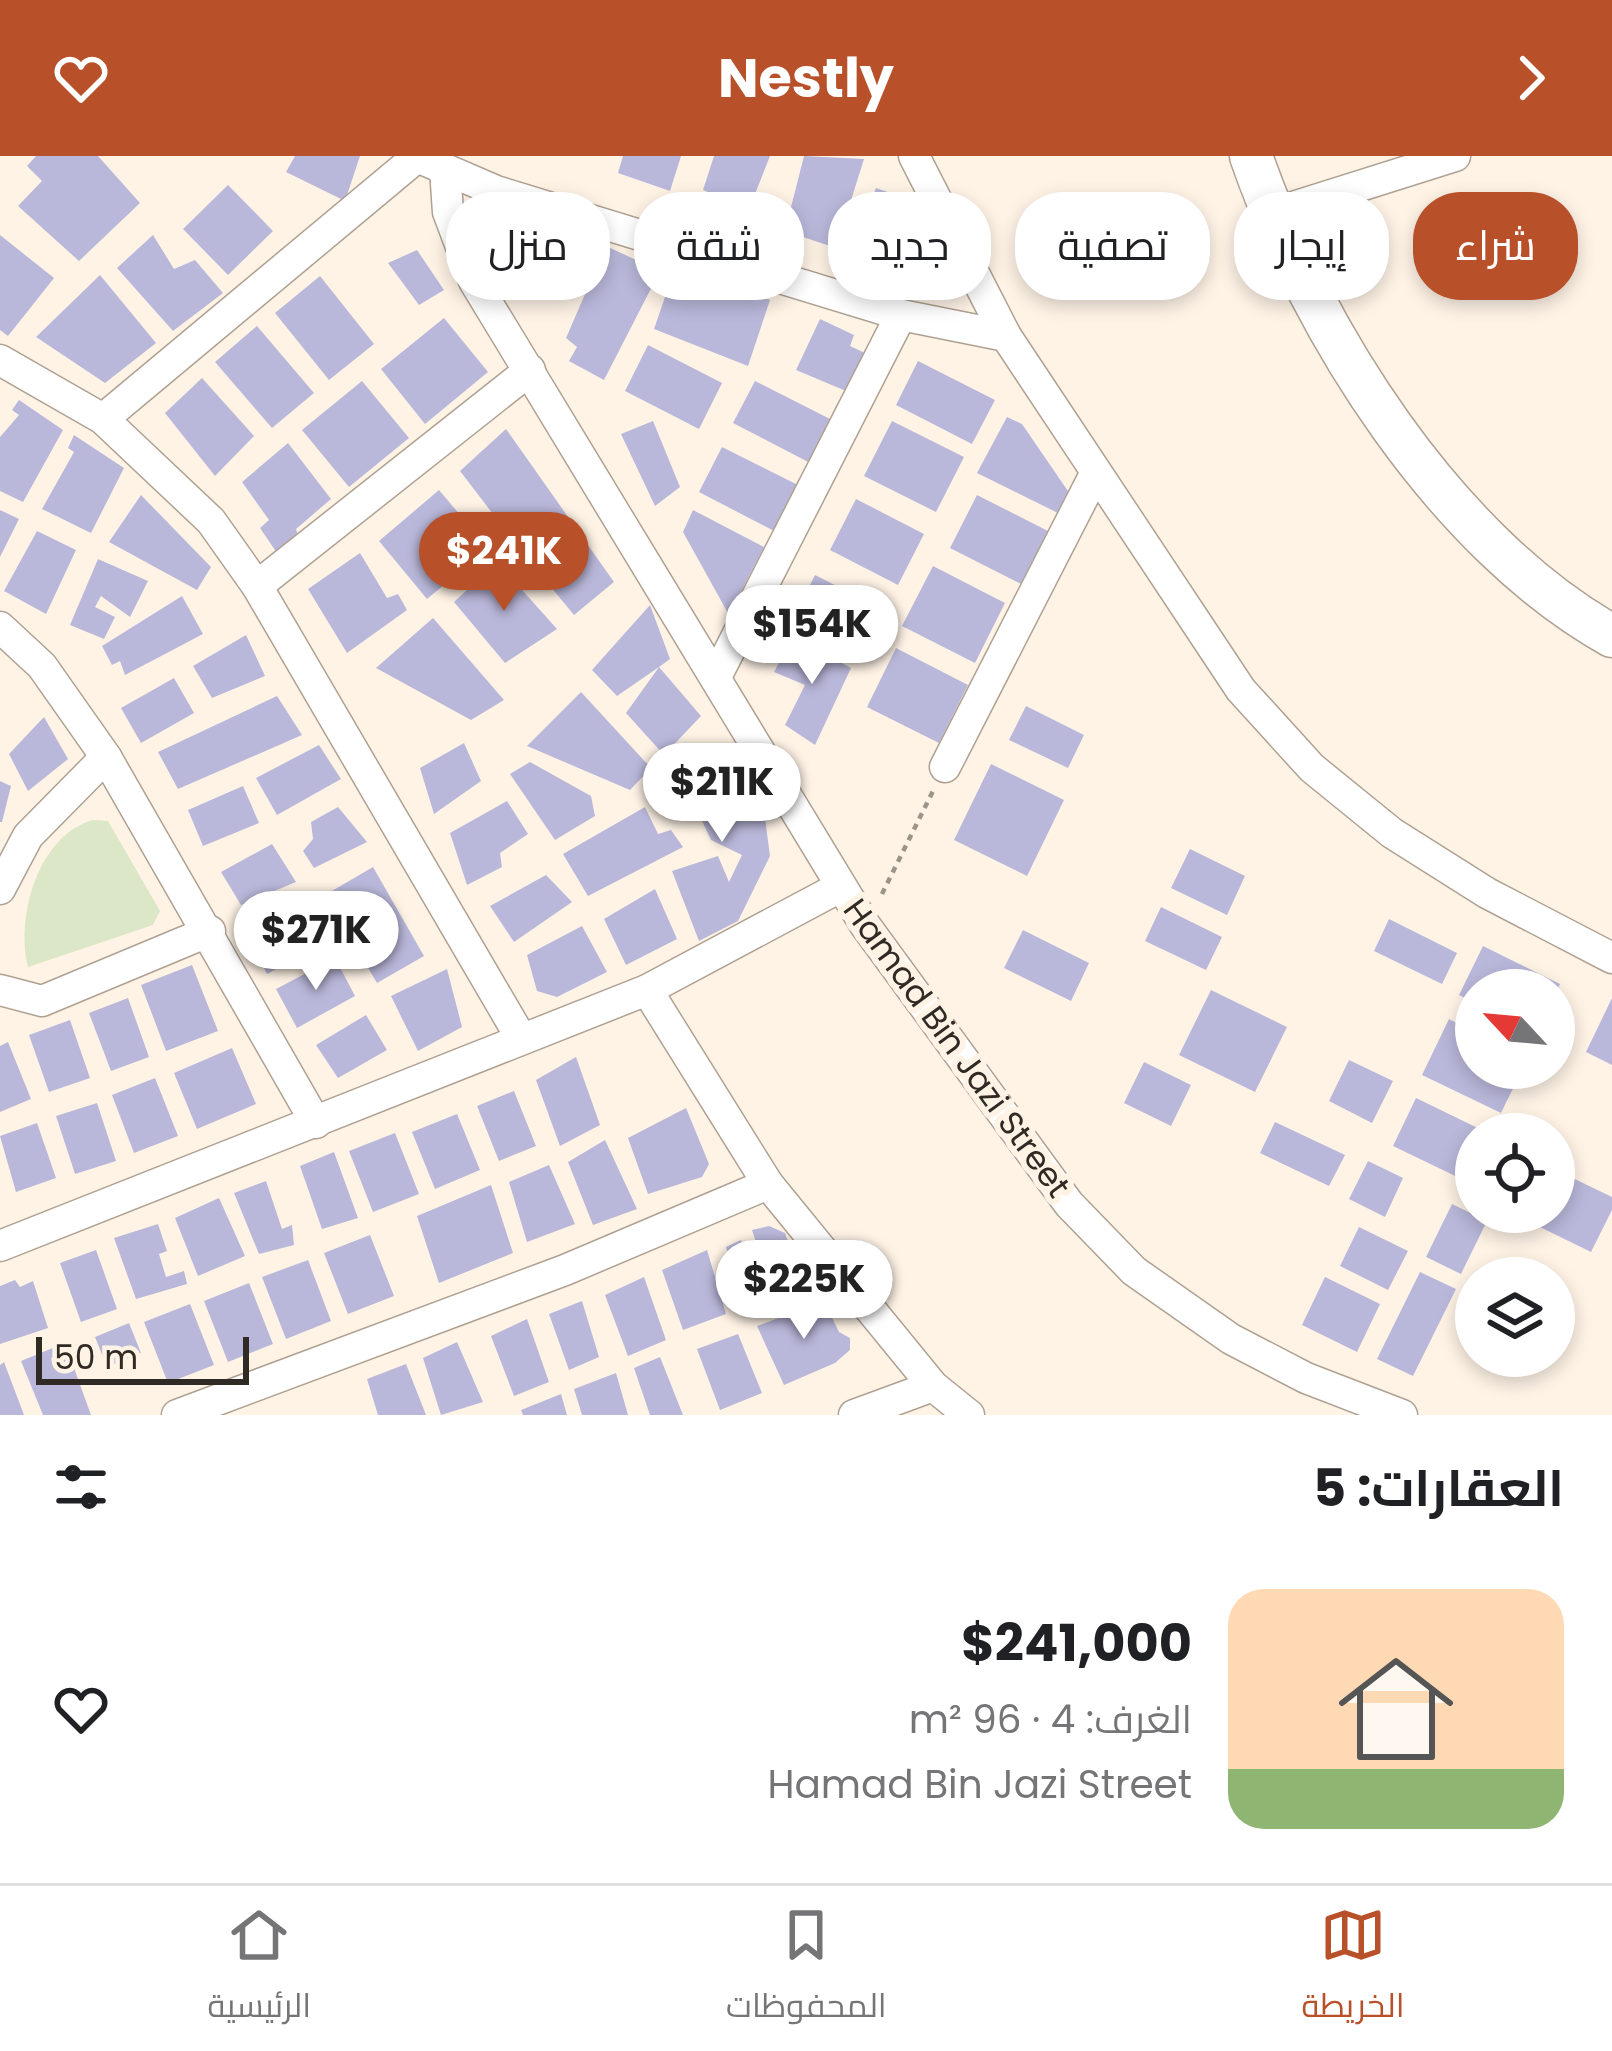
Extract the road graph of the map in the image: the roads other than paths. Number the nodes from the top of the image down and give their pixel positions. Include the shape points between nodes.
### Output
1 (914, 156) edge
2 (1251, 156) edge
3 (1455, 156) edge
4 (426, 161) edge
5 (1263, 192) edge
6 (1341, 192) edge
7 (1319, 300) edge
8 (902, 315) junction
9 (1006, 336) junction
10 (0, 360) edge
11 (530, 370) junction
12 (103, 418) junction
13 (1094, 476) junction
14 (257, 586) junction
15 (0, 627) edge
16 (1612, 636) edge
17 (717, 675) junction
18 (106, 757) junction
19 (945, 767) road end
20 (840, 887) junction
21 (0, 890) edge
22 (210, 932) junction
23 (1612, 958) edge
24 (0, 990) edge
25 (647, 990) junction
26 (521, 1038) junction
27 (316, 1123) junction
28 (768, 1184) junction
29 (0, 1246) edge
30 (933, 1386) junction
31 (177, 1415) edge
32 (854, 1415) edge
33 (969, 1415) edge
34 (1402, 1415) edge

1 - 9 street
2 - 5 street
3 - 6 street
4 - 8 street via 496,190
4 - 11 street, Hamad Bin Jazi Street via 466,261
4 - 12 street
7 - 16 street via 1384,416 1515,566
8 - 9 street
8 - 17 street
9 - 13 street
10 - 12 street
11 - 14 street
11 - 17 street, Hamad Bin Jazi Street
12 - 14 street via 212,521
13 - 19 street
13 - 23 street via 1241,690 1312,768 1486,893
14 - 26 street
15 - 18 street via 42,666
17 - 20 street, Hamad Bin Jazi Street
18 - 21 street via 28,836
18 - 22 street
20 - 25 street
20 - 34 street, Hamad Bin Jazi Street via 1069,1204 1134,1270 1231,1339
22 - 24 street via 42,1001
22 - 27 street
25 - 26 street
25 - 28 street
26 - 27 street
27 - 29 street
28 - 30 street
28 - 31 street via 565,1270
30 - 32 street
30 - 33 street

